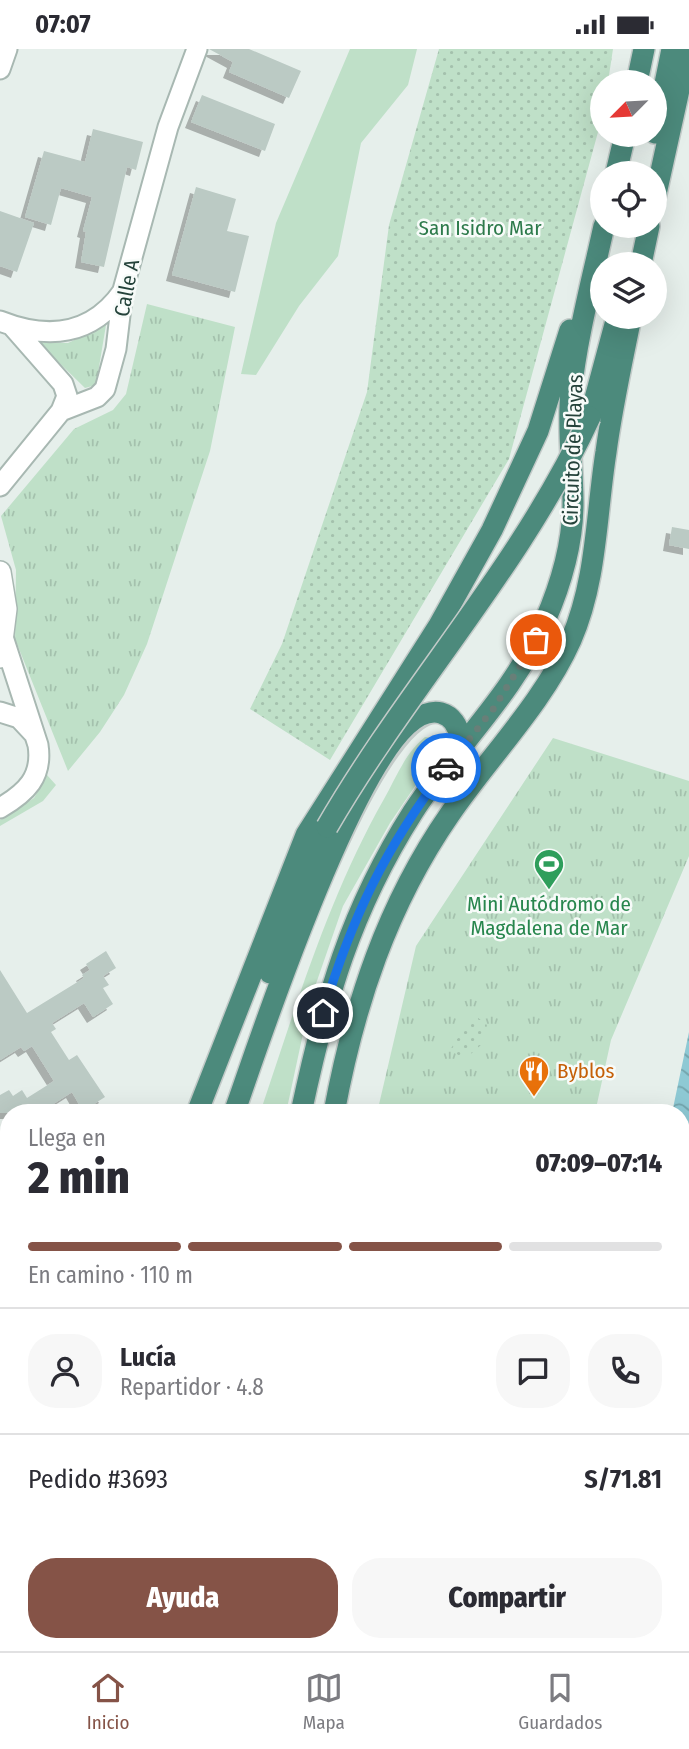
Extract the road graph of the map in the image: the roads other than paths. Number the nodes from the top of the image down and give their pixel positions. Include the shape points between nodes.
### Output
1 (7, 49) edge
2 (197, 49) edge
3 (644, 49) edge
4 (672, 49) edge
5 (688, 49) edge
6 (0, 69) edge
7 (640, 70) edge
8 (649, 161) edge
9 (663, 161) edge
10 (601, 238) edge
11 (123, 290) junction
12 (585, 308) junction
13 (6, 324) edge
14 (614, 329) edge
15 (629, 329) edge
16 (61, 411) junction
17 (0, 486) edge
18 (0, 572) edge
19 (2, 648) edge
20 (0, 712) edge
21 (34, 734) junction
22 (458, 753) junction
23 (0, 808) edge
24 (201, 1104) edge
25 (222, 1104) edge
26 (237, 1104) edge
27 (303, 1104) edge
28 (336, 1104) edge

1 - 6 street
2 - 11 street, Calle A via 168,127
3 - 7 highway
4 - 8 highway
5 - 9 highway
10 - 12 highway, Circuito de Playas
11 - 13 street via 98,317 60,333 38,333
11 - 16 street, Calle A via 106,389
12 - 22 highway, Circuito de Playas via 571,389 573,505 561,576 527,657
12 - 24 highway via 570,330 530,449 481,550 438,628 306,835
13 - 16 street via 63,384 67,396
14 - 25 highway, bridge via 590,417 560,475 327,827
15 - 28 highway, Circuito de Playas via 605,454 592,568 571,641 553,673 444,823 397,901 366,982
16 - 17 street, Calle A
18 - 19 street via 6,608
19 - 21 street
20 - 21 street via 19,718
21 - 23 street via 40,760 35,778 24,793
22 - 26 highway via 459,735 453,720 429,713 409,726 379,765 323,869
22 - 27 highway, Circuito de Playas via 414,810 358,912 323,1013

